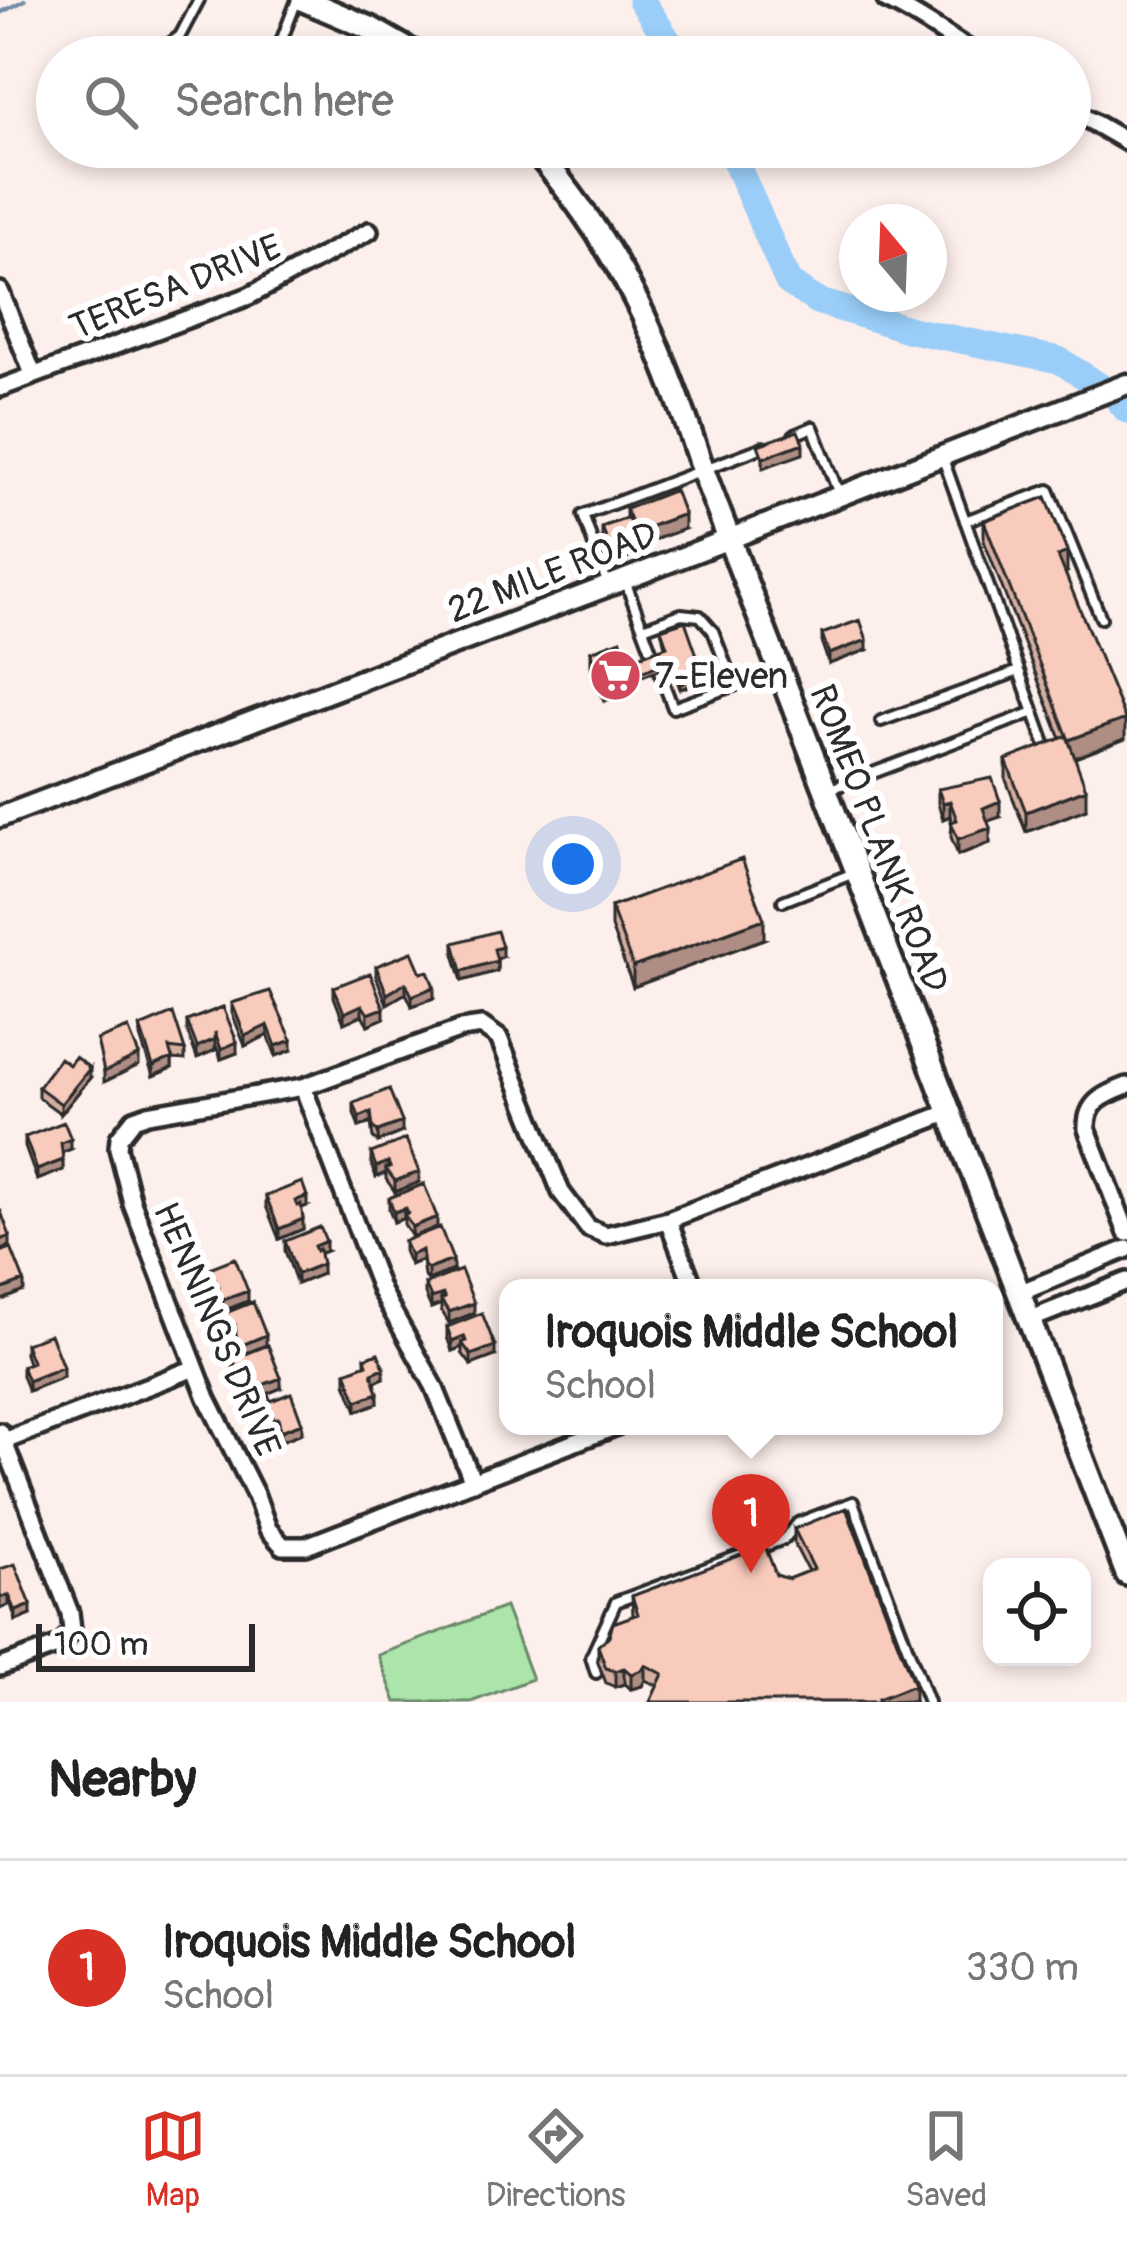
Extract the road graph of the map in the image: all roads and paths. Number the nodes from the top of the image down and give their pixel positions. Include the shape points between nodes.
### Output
1 (199, 0) edge
2 (301, 0) edge
3 (886, 0) edge
4 (909, 5) edge
5 (180, 36) edge
6 (285, 36) edge
7 (384, 36) edge
8 (945, 36) edge
9 (1091, 121) edge
10 (1127, 142) edge
11 (550, 168) edge
12 (369, 231) dead end
13 (0, 291) edge
14 (33, 374) junction
15 (1127, 384) edge
16 (0, 388) edge
17 (941, 454) junction
18 (704, 471) junction
19 (839, 494) junction
20 (964, 521) junction
21 (729, 538) junction
22 (616, 583) junction
23 (1101, 618) dead end
24 (644, 628) junction
25 (780, 668) junction
26 (1019, 671) junction
27 (734, 686) junction
28 (1034, 712) junction
29 (881, 721) dead end
30 (1048, 749) edge
31 (827, 790) junction
32 (0, 817) edge
33 (858, 872) junction
34 (783, 901) dead end
35 (1127, 1086) edge
36 (303, 1087) junction
37 (950, 1112) junction
38 (668, 1220) junction
39 (1127, 1233) edge
40 (1127, 1249) edge
41 (691, 1279) edge
42 (1127, 1281) edge
43 (1019, 1293) junction
44 (1029, 1320) junction
45 (195, 1368) junction
46 (593, 1435) edge
47 (2, 1437) edge
48 (473, 1482) junction
49 (1127, 1574) edge
50 (0, 1667) edge
51 (596, 1673) dead end
52 (928, 1702) edge

1 - 5 lane
2 - 6 lane
2 - 7 main road
3 - 4 street
4 - 8 street
9 - 10 street
11 - 18 main road, ROMEO PLANK ROAD via 617,259
12 - 14 street, TERESA DRIVE via 249,296
13 - 14 street
14 - 16 street, TERESA DRIVE
15 - 17 street, 22 MILE ROAD
17 - 19 street, 22 MILE ROAD
17 - 20 lane
18 - 19 lane via 813,427
18 - 21 main road, ROMEO PLANK ROAD
18 - 22 lane via 583,515
19 - 21 street, 22 MILE ROAD
20 - 23 lane via 1049,490
20 - 26 lane
21 - 22 street, 22 MILE ROAD
21 - 25 main road, ROMEO PLANK ROAD
22 - 24 lane
22 - 32 street, 22 MILE ROAD
24 - 27 lane via 700,616
24 - 27 lane via 673,708
25 - 27 lane
25 - 31 main road, ROMEO PLANK ROAD
26 - 28 lane
26 - 29 lane
28 - 30 lane
28 - 31 lane
31 - 33 main road, ROMEO PLANK ROAD
33 - 34 lane
33 - 37 main road, ROMEO PLANK ROAD
35 - 39 street via 1100,1098 1087,1116
36 - 38 street via 482,1026 499,1039 551,1172 581,1221 606,1235
36 - 45 street, HENNINGS DRIVE via 148,1114 124,1128 118,1148 132,1203
36 - 48 street via 381,1291 434,1387
37 - 38 street
37 - 43 main road, ROMEO PLANK ROAD
38 - 41 street
40 - 43 street
42 - 44 street
43 - 44 main road, ROMEO PLANK ROAD
44 - 49 main road, ROMEO PLANK ROAD
45 - 47 street
45 - 48 street, HENNINGS DRIVE via 283,1546 306,1546
46 - 48 street
47 - 50 street via 72,1630 62,1644
51 - 52 lane via 590,1657 616,1602 784,1539 798,1522 853,1502

